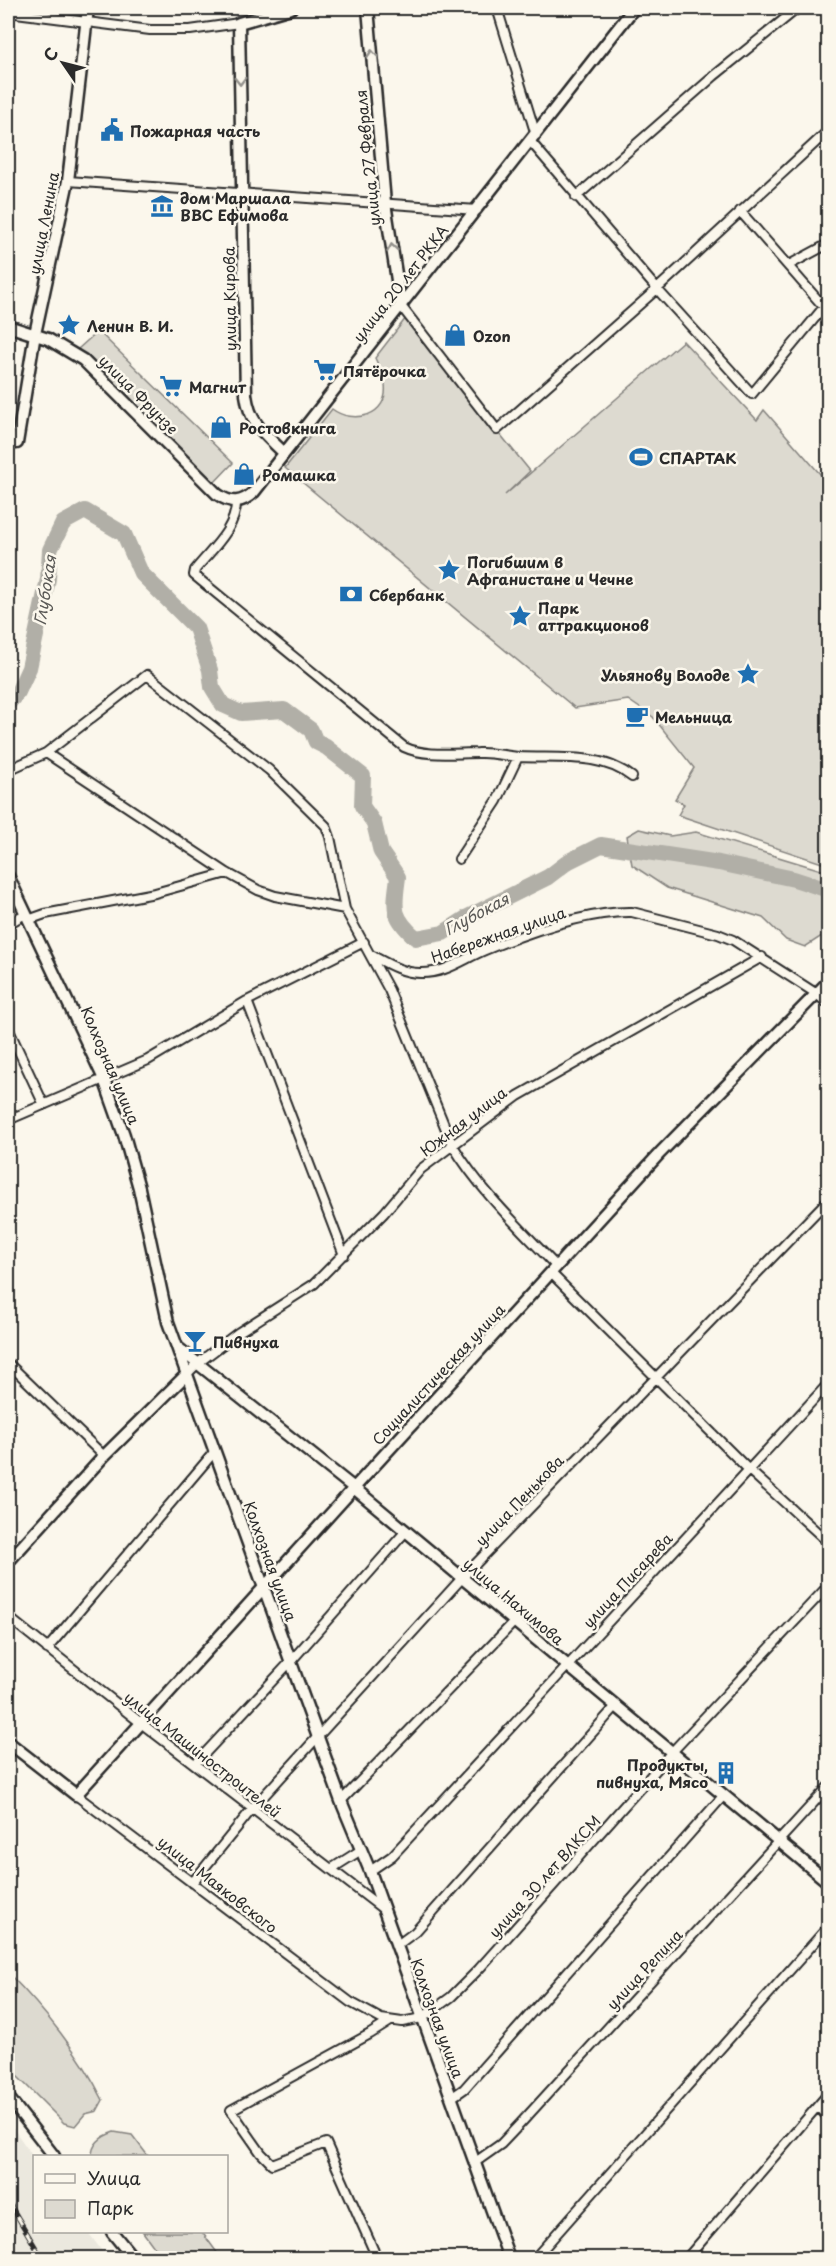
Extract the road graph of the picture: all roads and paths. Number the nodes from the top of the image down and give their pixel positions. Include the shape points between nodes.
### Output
1 (88, 8) edge
2 (291, 8) edge
3 (368, 8) edge
4 (496, 8) edge
5 (634, 8) edge
6 (798, 8) edge
7 (8, 12) edge
8 (86, 22) junction
9 (239, 23) junction
10 (828, 132) edge
11 (533, 138) junction
12 (68, 180) junction
13 (242, 193) junction
14 (576, 196) junction
15 (385, 203) junction
16 (477, 210) junction
17 (740, 211) junction
18 (828, 244) edge
19 (789, 266) junction
20 (657, 289) junction
21 (401, 306) junction
22 (8, 326) edge
23 (35, 334) junction
24 (17, 443) dead end
25 (284, 453) junction
26 (236, 502) junction
27 (46, 753) junction
28 (518, 757) junction
29 (8, 770) edge
30 (632, 777) dead end
31 (459, 860) dead end
32 (227, 873) junction
33 (8, 876) edge
34 (345, 909) junction
35 (26, 917) junction
36 (8, 924) edge
37 (364, 942) junction
38 (372, 956) junction
39 (762, 957) junction
40 (828, 982) edge
41 (817, 994) junction
42 (247, 1001) junction
43 (828, 1004) edge
44 (8, 1028) edge
45 (104, 1079) junction
46 (44, 1105) junction
47 (8, 1120) edge
48 (452, 1144) junction
49 (828, 1200) edge
50 (344, 1255) junction
51 (554, 1270) junction
52 (177, 1346) junction
53 (8, 1363) edge
54 (198, 1363) junction
55 (187, 1374) junction
56 (657, 1377) junction
57 (828, 1384) edge
58 (215, 1451) junction
59 (104, 1456) junction
60 (749, 1470) junction
61 (354, 1488) junction
62 (406, 1531) junction
63 (828, 1542) edge
64 (8, 1562) edge
65 (462, 1578) junction
66 (265, 1586) junction
67 (828, 1586) edge
68 (8, 1617) edge
69 (514, 1621) junction
70 (47, 1649) junction
71 (292, 1660) junction
72 (567, 1665) junction
73 (616, 1706) junction
74 (141, 1723) junction
75 (318, 1734) junction
76 (8, 1742) edge
77 (672, 1752) junction
78 (195, 1764) junction
79 (828, 1787) edge
80 (76, 1795) junction
81 (724, 1795) junction
82 (341, 1801) junction
83 (252, 1809) junction
84 (780, 1842) junction
85 (361, 1850) junction
86 (331, 1869) junction
87 (370, 1871) junction
88 (828, 1882) edge
89 (192, 1883) junction
90 (383, 1909) junction
91 (828, 1926) edge
92 (396, 1946) junction
93 (422, 2018) junction
94 (389, 2022) junction
95 (828, 2094) edge
96 (8, 2097) edge
97 (451, 2098) junction
98 (818, 2107) junction
99 (828, 2117) edge
100 (52, 2155) edge
101 (474, 2163) junction
102 (113, 2233) edge
103 (133, 2259) edge
104 (377, 2259) edge
105 (509, 2259) edge
106 (535, 2259) edge
107 (687, 2259) edge

1 - 8 street, улица Ленина
2 - 9 street
15 -> 3 street, улица 27 Февраля
4 - 11 street
5 - 11 street, улица 20 лет РККА
6 - 14 street
7 - 8 street
8 - 9 street via 150,30 190,30
8 - 12 street, улица Ленина
9 -> 13 street, улица Кирова
10 - 17 street
11 - 14 street
11 - 16 street, улица 20 лет РККА
12 - 13 street
12 - 23 street, улица Ленина
13 - 15 street
13 - 25 street, улица Кирова via 248,409 257,426
14 - 20 street
15 - 16 street
21 -> 15 street, улица 27 Февраля
16 - 21 street, улица 20 лет РККА
17 - 19 street
17 - 20 street
18 - 19 street
19 - 20 street via 824,307 752,394
20 - 21 street via 497,430
21 - 25 street, улица 20 лет РККА
22 - 23 street, улица Фрунзе
23 - 24 street, улица Ленина
23 - 26 street, улица Фрунзе via 84,360 216,494
25 - 26 street, улица 20 лет РККА via 254,492
26 - 28 street via 229,527 194,575 404,747 422,752 487,752
27 - 29 street
27 - 32 street
27 - 34 street via 147,675 269,770 320,818 330,837
28 - 30 street via 593,760
28 - 31 street via 497,801
32 - 34 street via 275,896
32 - 35 street via 186,886
33 - 35 street, Колхозная улица
34 - 37 street
35 - 36 street
35 - 45 street, Колхозная улица
37 - 38 street
37 - 42 street
38 - 39 street, Набережная улица via 407,972 436,972 485,950 564,923 632,912 718,934
38 - 48 street
39 - 41 street, Набережная улица
39 - 48 street, Южная улица via 518,1096
40 - 41 street, Социалистическая улица
41 - 43 street, Набережная улица
41 - 51 street, Социалистическая улица via 660,1154
42 - 45 street via 148,1060
42 - 50 street
44 - 46 street
45 - 46 street
45 - 52 street, Колхозная улица via 130,1156
46 - 47 street
48 - 50 street, Южная улица via 422,1169
48 - 51 street
49 - 56 street, улица Пенькова
50 - 54 street, Южная улица via 314,1284
51 - 56 street
51 - 61 street, Социалистическая улица
52 - 54 street, улица Нахимова
52 - 55 street, Колхозная улица
53 - 59 street
54 - 55 street, Южная улица
54 - 61 street, улица Нахимова
55 - 58 street, Колхозная улица
55 - 59 street
56 - 60 street
56 - 65 street, улица Пенькова
57 - 60 street, улица Писарева
58 - 66 street, Колхозная улица
58 - 70 street
59 - 64 street
60 - 63 street
60 - 72 street, улица Писарева
61 - 62 street, улица Нахимова
61 - 66 street, Социалистическая улица
62 - 65 street, улица Нахимова
62 - 71 street
65 - 69 street, улица Нахимова
65 - 75 street, улица Пенькова
66 - 71 street, Колхозная улица
66 - 74 street, Социалистическая улица
67 - 77 street, улица 30 лет ВЛКСМ
68 - 70 street, улица Машиностроителей
69 - 72 street, улица Нахимова
69 - 82 street
70 - 74 street, улица Машиностроителей
71 - 75 street, Колхозная улица
71 - 78 street
72 - 73 street, улица Нахимова
72 - 87 street, улица Писарева via 393,1856
73 - 77 street, улица Нахимова
73 - 92 street via 415,1932
74 - 78 street, улица Машиностроителей
74 - 80 street, Социалистическая улица
75 - 82 street, Колхозная улица
75 - 83 street, улица Пенькова
76 - 80 street, улица Маяковского
77 - 81 street, улица Нахимова
77 - 93 street, улица 30 лет ВЛКСМ via 479,1969
78 - 83 street, улица Машиностроителей
79 - 84 street, улица Репина
80 - 89 street, улица Маяковского
81 - 84 street, улица Нахимова
81 - 97 street via 464,2089
82 - 85 street, Колхозная улица
83 - 86 street, улица Машиностроителей
83 - 89 street, улица Пенькова
84 - 88 street, улица Нахимова
84 - 101 street, улица Репина via 507,2137
85 - 86 street
85 - 87 street, Колхозная улица
86 - 90 street, улица Машиностроителей
87 - 90 street, Колхозная улица
89 - 94 street, улица Маяковского via 350,2002
90 - 92 street, Колхозная улица
91 - 106 street
92 - 93 street, Колхозная улица
93 - 94 street
93 - 97 street, Колхозная улица
94 - 104 street via 231,2110 272,2164 326,2142
95 - 98 street
96 - 100 street
97 - 101 street, Колхозная улица
98 - 99 street
98 - 107 street
101 - 105 street, Колхозная улица
102 - 103 street

